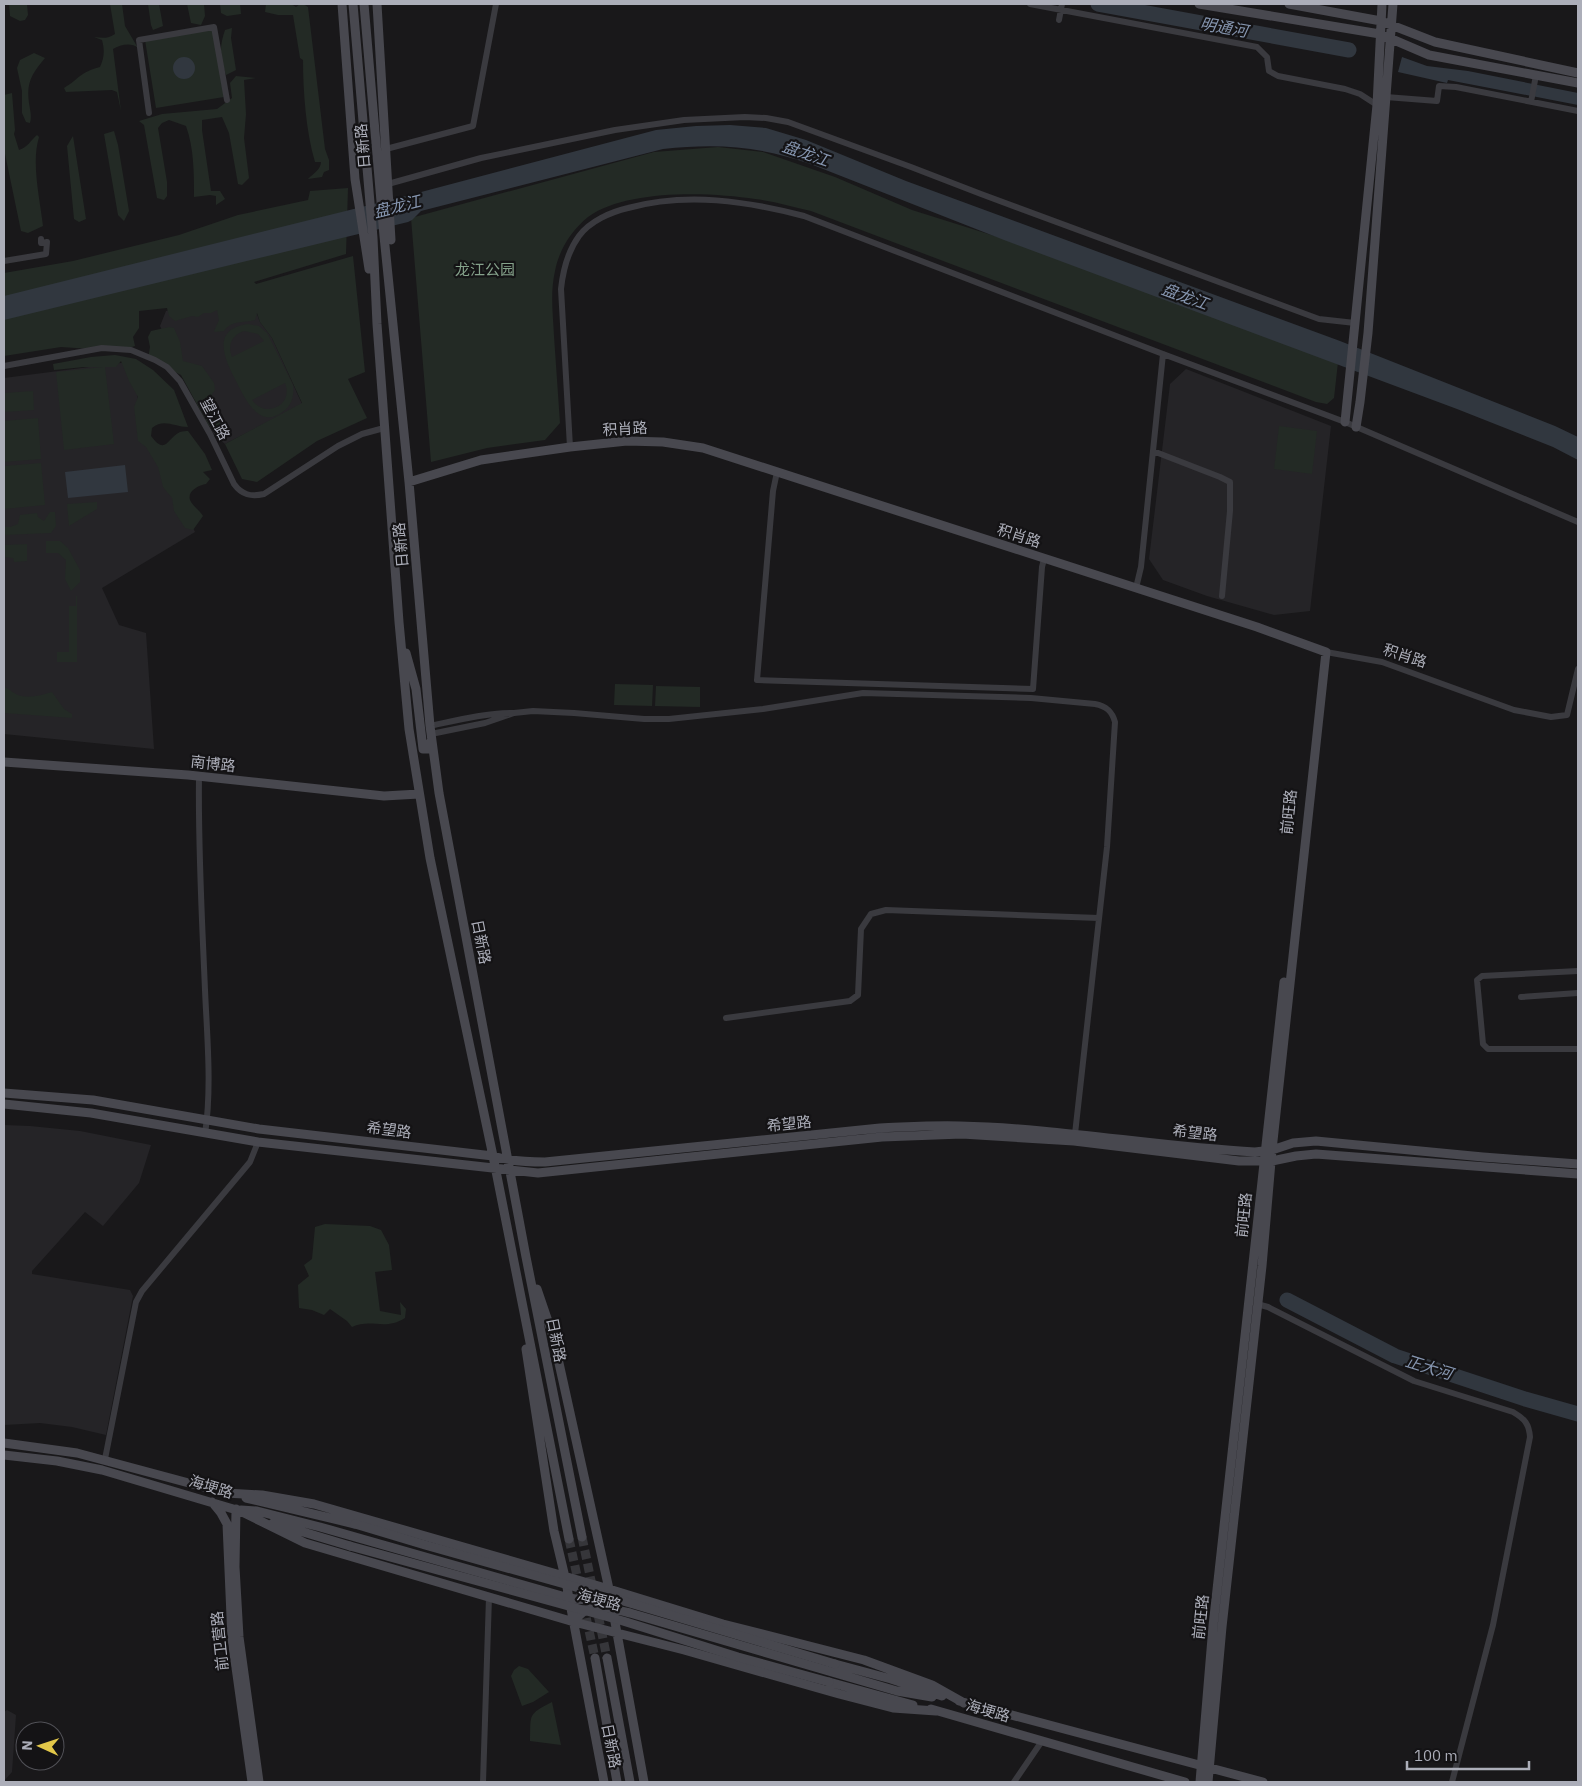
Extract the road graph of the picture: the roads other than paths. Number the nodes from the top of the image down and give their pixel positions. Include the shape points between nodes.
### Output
1 (342, 4) edge
2 (353, 4) edge
3 (364, 4) edge
4 (377, 4) edge
5 (496, 4) edge
6 (1030, 4) edge
7 (1199, 4) edge
8 (1289, 4) edge
9 (1382, 4) edge
10 (1393, 4) edge
11 (1062, 6) edge
12 (1059, 20) dead end
13 (1381, 21) junction
14 (1392, 24) junction
15 (1380, 34) junction
16 (1391, 38) junction
17 (1578, 73) edge
18 (1536, 78) junction
19 (1578, 83) edge
20 (1386, 97) junction
21 (227, 100) dead end
22 (1531, 101) junction
23 (1377, 105) junction
24 (1578, 111) edge
25 (149, 113) dead end
26 (386, 149) junction
27 (384, 185) junction
28 (368, 238) junction
29 (41, 239) dead end
30 (4, 261) edge
31 (1355, 327) junction
32 (1163, 354) junction
33 (4, 366) edge
34 (1345, 422) junction
35 (1356, 426) junction
36 (384, 428) junction
37 (570, 447) junction
38 (1153, 452) junction
39 (777, 472) junction
40 (409, 482) junction
41 (1578, 522) edge
42 (1044, 559) junction
43 (1136, 588) junction
44 (1222, 596) dead end
45 (400, 632) junction
46 (1323, 651) junction
47 (1578, 670) edge
48 (431, 733) junction
49 (4, 762) edge
50 (199, 777) junction
51 (419, 794) junction
52 (1099, 918) junction
53 (1578, 971) edge
54 (1578, 993) edge
55 (1520, 997) dead end
56 (726, 1018) dead end
57 (1578, 1049) edge
58 (4, 1093) edge
59 (4, 1104) edge
60 (207, 1121) junction
61 (205, 1134) junction
62 (1075, 1134) junction
63 (258, 1142) junction
64 (1269, 1151) junction
65 (493, 1156) junction
66 (508, 1160) junction
67 (1268, 1161) junction
68 (1578, 1164) edge
69 (496, 1170) junction
70 (510, 1172) junction
71 (1578, 1174) edge
72 (526, 1257) junction
73 (516, 1272) junction
74 (1257, 1304) junction
75 (4, 1443) edge
76 (4, 1455) edge
77 (104, 1460) junction
78 (226, 1493) junction
79 (211, 1502) junction
80 (236, 1509) junction
81 (582, 1538) tunnel mouth
82 (569, 1539) tunnel mouth
83 (565, 1577) junction
84 (609, 1589) junction
85 (489, 1597) junction
86 (569, 1598) junction
87 (612, 1608) junction
88 (574, 1622) junction
89 (617, 1633) junction
90 (595, 1658) tunnel mouth
91 (607, 1658) tunnel mouth
92 (964, 1703) junction
93 (936, 1711) junction
94 (1042, 1741) junction
95 (1205, 1767) junction
96 (252, 1782) edge
97 (259, 1782) edge
98 (483, 1782) edge
99 (604, 1782) edge
100 (617, 1782) edge
101 (630, 1782) edge
102 (644, 1782) edge
103 (1014, 1782) edge
104 (1185, 1782) edge
105 (1200, 1782) edge
106 (1208, 1782) edge
107 (1263, 1782) edge
108 (1452, 1782) edge

1 - 28 main road, 日新路 via 357,191
2 - 28 main road, 日新路 via 367,168
3 - 27 main road, 日新路 via 379,168
4 - 26 main road, 日新路
5 - 26 street via 473,126
6 - 11 street
7 - 15 main road
8 - 13 main road
9 - 13 main road
10 - 14 main road
11 - 12 street
11 - 23 street via 1257,47 1267,56 1269,71 1278,76 1360,94
13 - 14 main road
13 - 15 main road
14 - 16 main road
14 - 17 main road via 1435,42
15 - 16 main road
15 - 23 main road
16 - 18 main road via 1429,55
16 - 20 main road
18 - 19 main road
18 - 22 street
20 - 22 street via 1437,101 1439,86
20 - 35 main road via 1368,333
21 - 25 street via 214,27 139,40
22 - 24 street
23 - 31 main road
26 - 27 main road, 日新路
27 - 31 street via 481,158 615,130 684,120 766,118 788,122 1319,320
27 - 40 main road, 日新路
28 - 36 main road, 日新路
29 - 30 street via 41,243 46,242 46,254
31 - 34 main road
32 - 34 street
32 - 37 street via 804,216 724,200 650,202 614,211 580,234 563,273 561,308
32 - 38 street
33 - 36 street, 望江路 via 102,348 131,350 155,360 180,381 234,484 247,495 264,494 338,446
34 - 35 street
35 - 41 street
36 - 45 main road, 日新路
37 - 39 main road, 积肖路 via 627,441 663,442 703,448
37 - 40 main road, 积肖路 via 481,460
38 - 43 street
38 - 44 street via 1230,482
39 - 42 main road, 积肖路
39 - 42 street via 757,680 1034,689
40 - 48 main road, 日新路
42 - 43 main road, 积肖路
43 - 46 main road, 积肖路
45 - 48 main road via 416,689 423,749 428,749
45 - 51 main road, 日新路
46 - 47 street, 积肖路 via 1382,662 1514,710 1552,717 1567,715
46 - 64 main road, 前旺路
48 - 52 street via 533,711 669,720 763,710 863,693 1031,698 1103,706 1111,712 1115,722 1108,847
48 - 66 main road, 日新路 via 439,793
49 - 50 main road, 南博路
50 - 51 main road, 南博路 via 384,796
50 - 60 street via 199,865 208,1049
51 - 65 main road, 日新路
52 - 56 street via 886,910 871,914 861,929 858,995 850,1001
52 - 62 street
53 - 57 street via 1482,976 1477,980 1485,1047
54 - 55 street
58 - 60 main road, 希望路 via 93,1100
59 - 61 main road, 希望路 via 91,1113
60 - 61 street
60 - 65 main road, 希望路
61 - 63 main road, 希望路
62 - 64 main road, 希望路 via 1236,1151
62 - 66 main road, 希望路 via 962,1126 880,1128 545,1162
63 - 69 main road, 希望路
63 - 77 street via 250,1162 136,1302
64 - 67 main road, 前旺路
64 - 68 main road, 希望路 via 1293,1143 1316,1141
65 - 66 main road, 希望路
65 - 69 main road, 日新路
66 - 70 main road, 日新路
67 - 70 main road, 希望路 via 1239,1161 1074,1141 934,1134 538,1174
67 - 71 main road, 希望路 via 1316,1154
67 - 74 main road, 前旺路
67 - 95 main road, 前旺路 via 1213,1626
69 - 70 main road, 希望路
69 - 73 main road, 日新路
70 - 72 main road, 日新路
72 - 81 main road, 日新路
72 - 84 main road via 553,1336
73 - 82 main road, 日新路
73 - 83 main road, 日新路 via 530,1382 554,1531
74 - 95 main road, 前旺路
74 - 108 street via 1414,1381 1513,1412 1529,1426 1530,1437 1493,1625
75 - 77 main road, 海埂路
76 - 79 main road, 海埂路 via 102,1470
77 - 78 main road, 海埂路
78 - 83 main road via 314,1504
78 - 92 main road, 海埂路, bridge via 355,1524
79 - 80 main road, 海埂路
79 - 96 main road, 前卫营路 via 227,1524 232,1639
80 - 85 main road via 305,1543
80 - 86 main road via 257,1511
80 - 93 main road, 海埂路, bridge via 350,1546
80 - 97 main road, 前卫营路 via 239,1637
83 - 84 main road
83 - 86 main road, 日新路
84 - 86 main road via 592,1599
84 - 87 main road
84 - 92 main road via 723,1624 864,1660 932,1685
85 - 88 main road
85 - 98 street
86 - 88 main road, 日新路
87 - 88 main road via 589,1608
87 - 89 main road
87 - 92 main road via 897,1691
88 - 89 main road
88 - 99 main road, 日新路
89 - 93 main road via 848,1697 894,1708
89 - 102 main road
90 - 100 main road, 日新路
91 - 101 main road, 日新路
92 - 95 main road, 海埂路
93 - 94 main road, 海埂路
94 - 103 street
94 - 104 main road, 海埂路
95 - 105 main road, 前旺路
95 - 106 main road, 前旺路
95 - 107 main road, 海埂路

